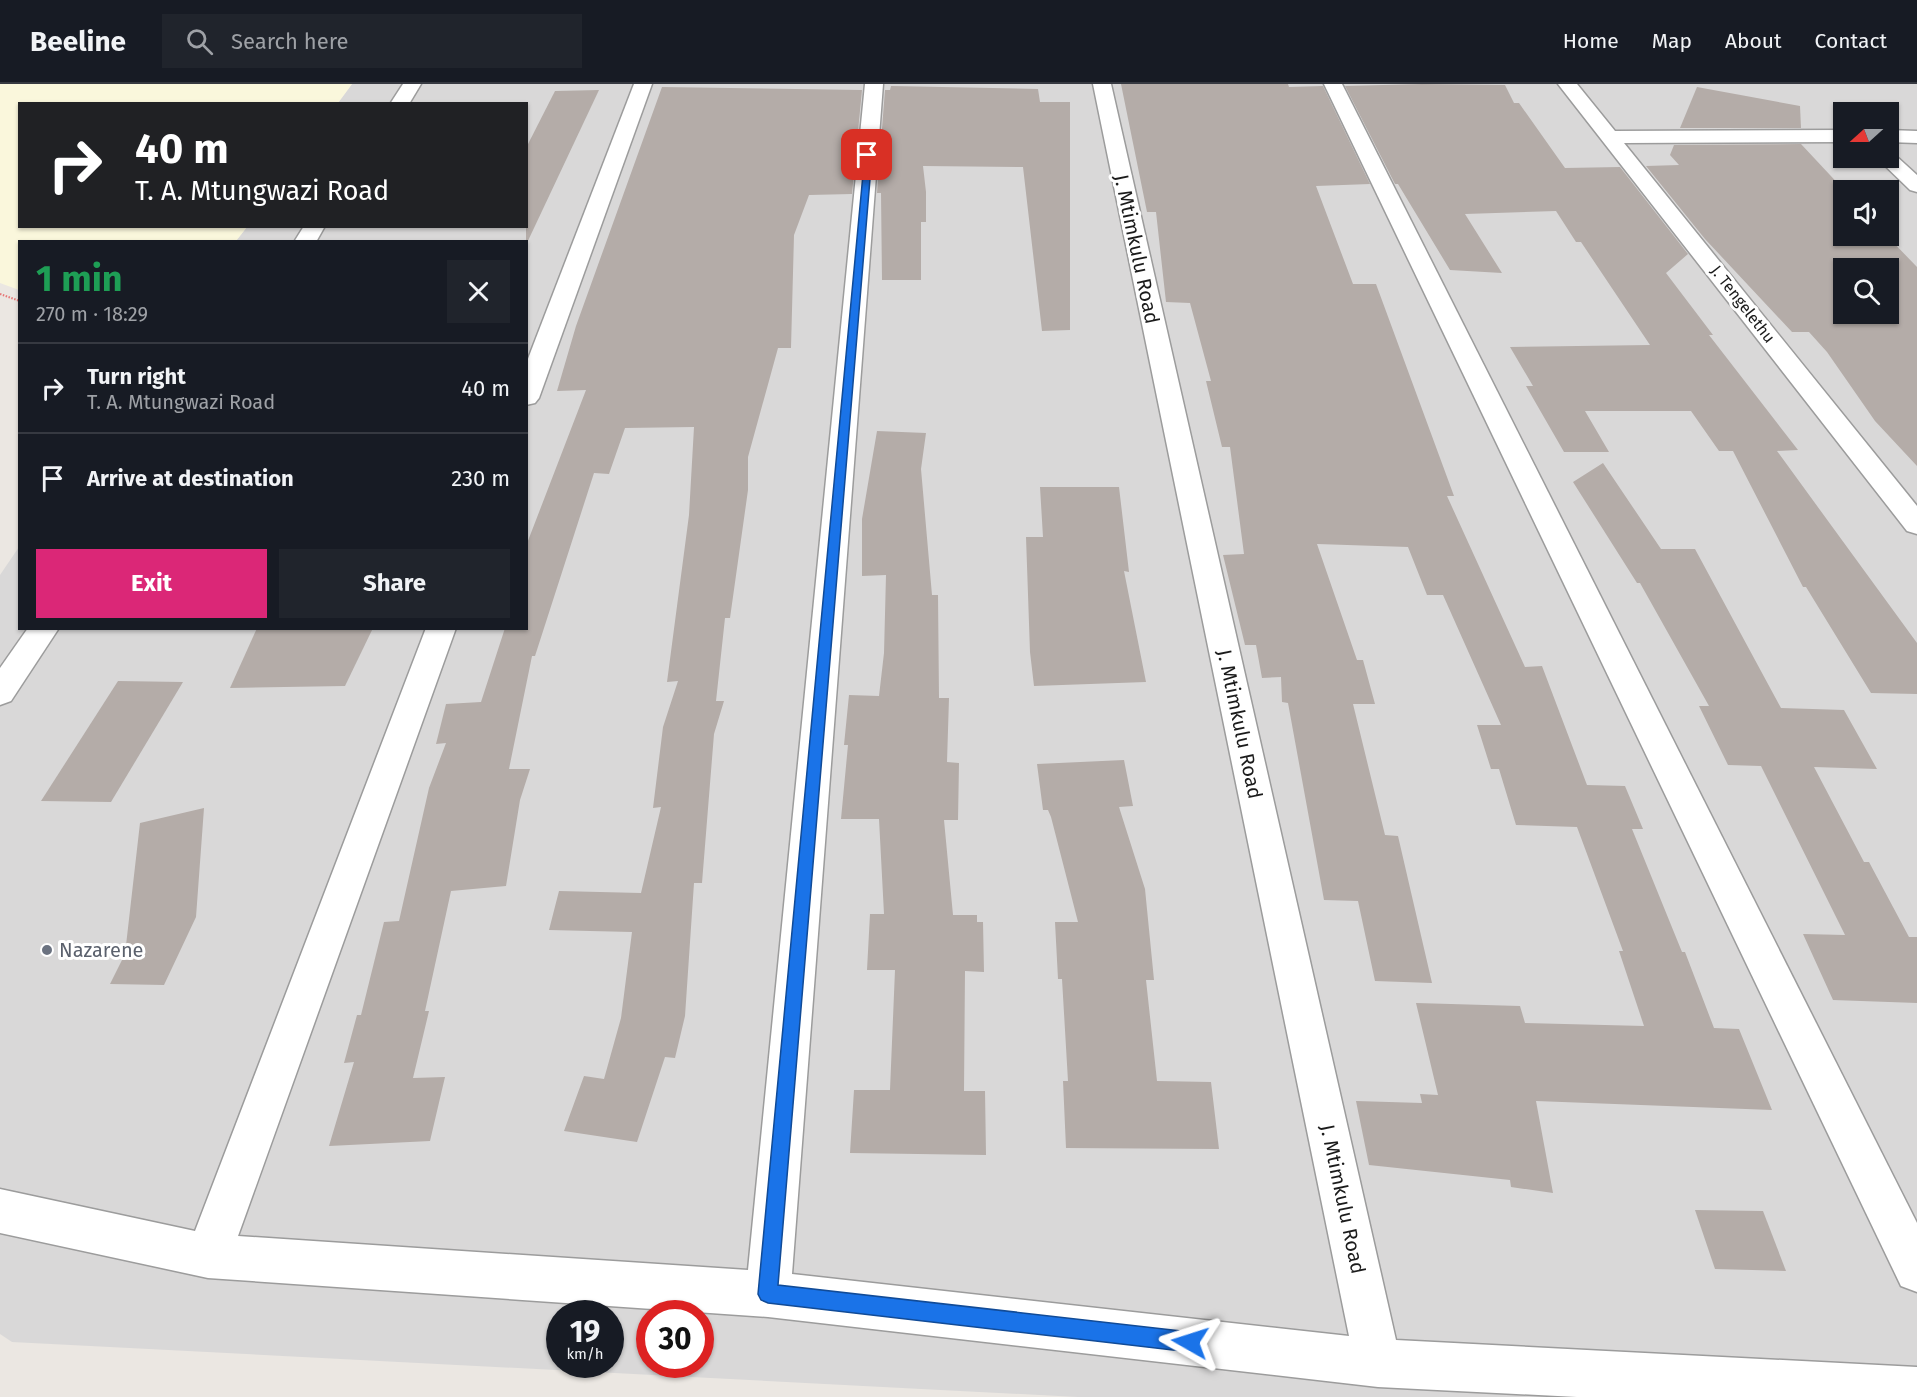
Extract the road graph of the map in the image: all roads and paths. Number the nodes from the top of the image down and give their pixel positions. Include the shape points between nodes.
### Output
1 (412, 84) edge
2 (643, 84) edge
3 (874, 84) edge
4 (1102, 84) edge
5 (1333, 84) edge
6 (1567, 84) edge
7 (400, 102) edge
8 (1833, 136) edge
9 (1899, 136) edge
10 (1611, 137) junction
11 (1917, 137) edge
12 (1898, 168) edge
13 (1917, 186) edge
14 (0, 294) edge
15 (18, 300) edge
16 (528, 393) edge
17 (1917, 525) edge
18 (43, 630) edge
19 (440, 630) edge
20 (0, 693) edge
21 (0, 1211) edge
22 (208, 1256) junction
23 (1917, 1270) edge
24 (768, 1294) junction
25 (1378, 1363) junction
26 (1917, 1391) edge

1 - 7 street
2 - 16 street
3 - 24 street
4 - 25 street, J. Mtimkulu Road
5 - 23 street
6 - 10 street, J. Tengelethu
8 - 10 street
9 - 11 street
10 - 17 street, J. Tengelethu
12 - 13 street
14 - 15 path
18 - 20 street
19 - 22 street
21 - 22 street
22 - 24 street
24 - 25 street
25 - 26 street

